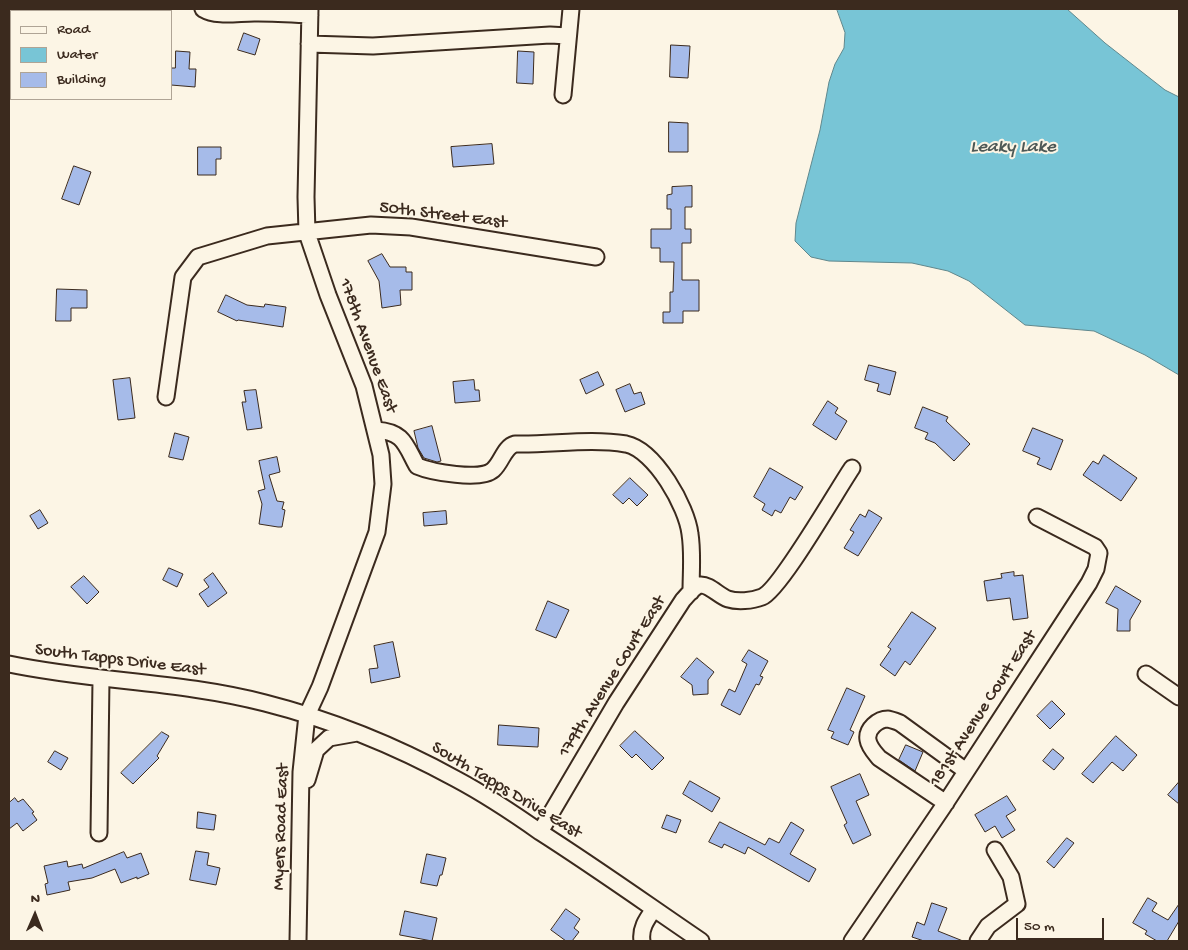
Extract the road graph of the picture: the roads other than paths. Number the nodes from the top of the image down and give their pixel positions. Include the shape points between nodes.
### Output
1 (203, 9) edge
2 (571, 9) edge
3 (310, 12) edge
4 (568, 36) junction
5 (309, 44) junction
6 (562, 94) dead end
7 (308, 232) junction
8 (596, 257) dead end
9 (166, 397) dead end
10 (376, 430) junction
11 (852, 468) dead end
12 (1037, 517) dead end
13 (691, 592) junction
14 (9, 664) edge
15 (1146, 674) dead end
16 (101, 679) junction
17 (1179, 697) edge
18 (307, 715) junction
19 (358, 733) junction
20 (966, 771) junction
21 (946, 803) junction
22 (300, 805) junction
23 (540, 832) junction
24 (99, 833) dead end
25 (995, 850) dead end
26 (654, 909) junction
27 (298, 941) edge
28 (642, 941) edge
29 (701, 941) edge
30 (852, 941) edge
31 (978, 941) edge

1 - 3 street via 220,13
2 - 4 street
3 - 5 street, 178th Avenue East
4 - 5 street via 373,46
4 - 6 street
5 - 7 street, 178th Avenue East
7 - 8 street, 50th Street East via 371,225 411,226
7 - 9 street, 50th Street East via 266,236 198,257 183,277
7 - 10 street, 178th Avenue East via 328,295 364,386
10 - 13 street via 390,431 401,438 417,466 465,474 489,473 508,447 515,444 588,441 637,448 656,465 687,517
10 - 18 street, 178th Avenue East via 383,484 377,532
11 - 13 street, 179th Avenue Court East via 781,578 766,595 749,600 728,599 704,585
12 - 20 street, 181st Avenue Court East via 1094,547 1098,552 1096,569
13 - 23 street, 179th Avenue Court East via 650,648
14 - 16 street, South Tapps Drive East
15 - 17 street
16 - 18 street, South Tapps Drive East via 200,689
16 - 24 street
18 - 19 street, South Tapps Drive East
18 - 22 street, Myers Road East
19 - 22 street via 329,738 316,750
19 - 23 street, South Tapps Drive East via 458,780
20 - 21 street, 181st Avenue Court East
20 - 21 street via 900,723 882,720 869,731 868,740 879,758
21 - 30 street, 181st Avenue Court East
22 - 27 street, Myers Road East
23 - 26 street, South Tapps Drive East
25 - 31 street via 1011,877 1017,904 988,926
26 - 28 street via 644,924
26 - 29 street, South Tapps Drive East

